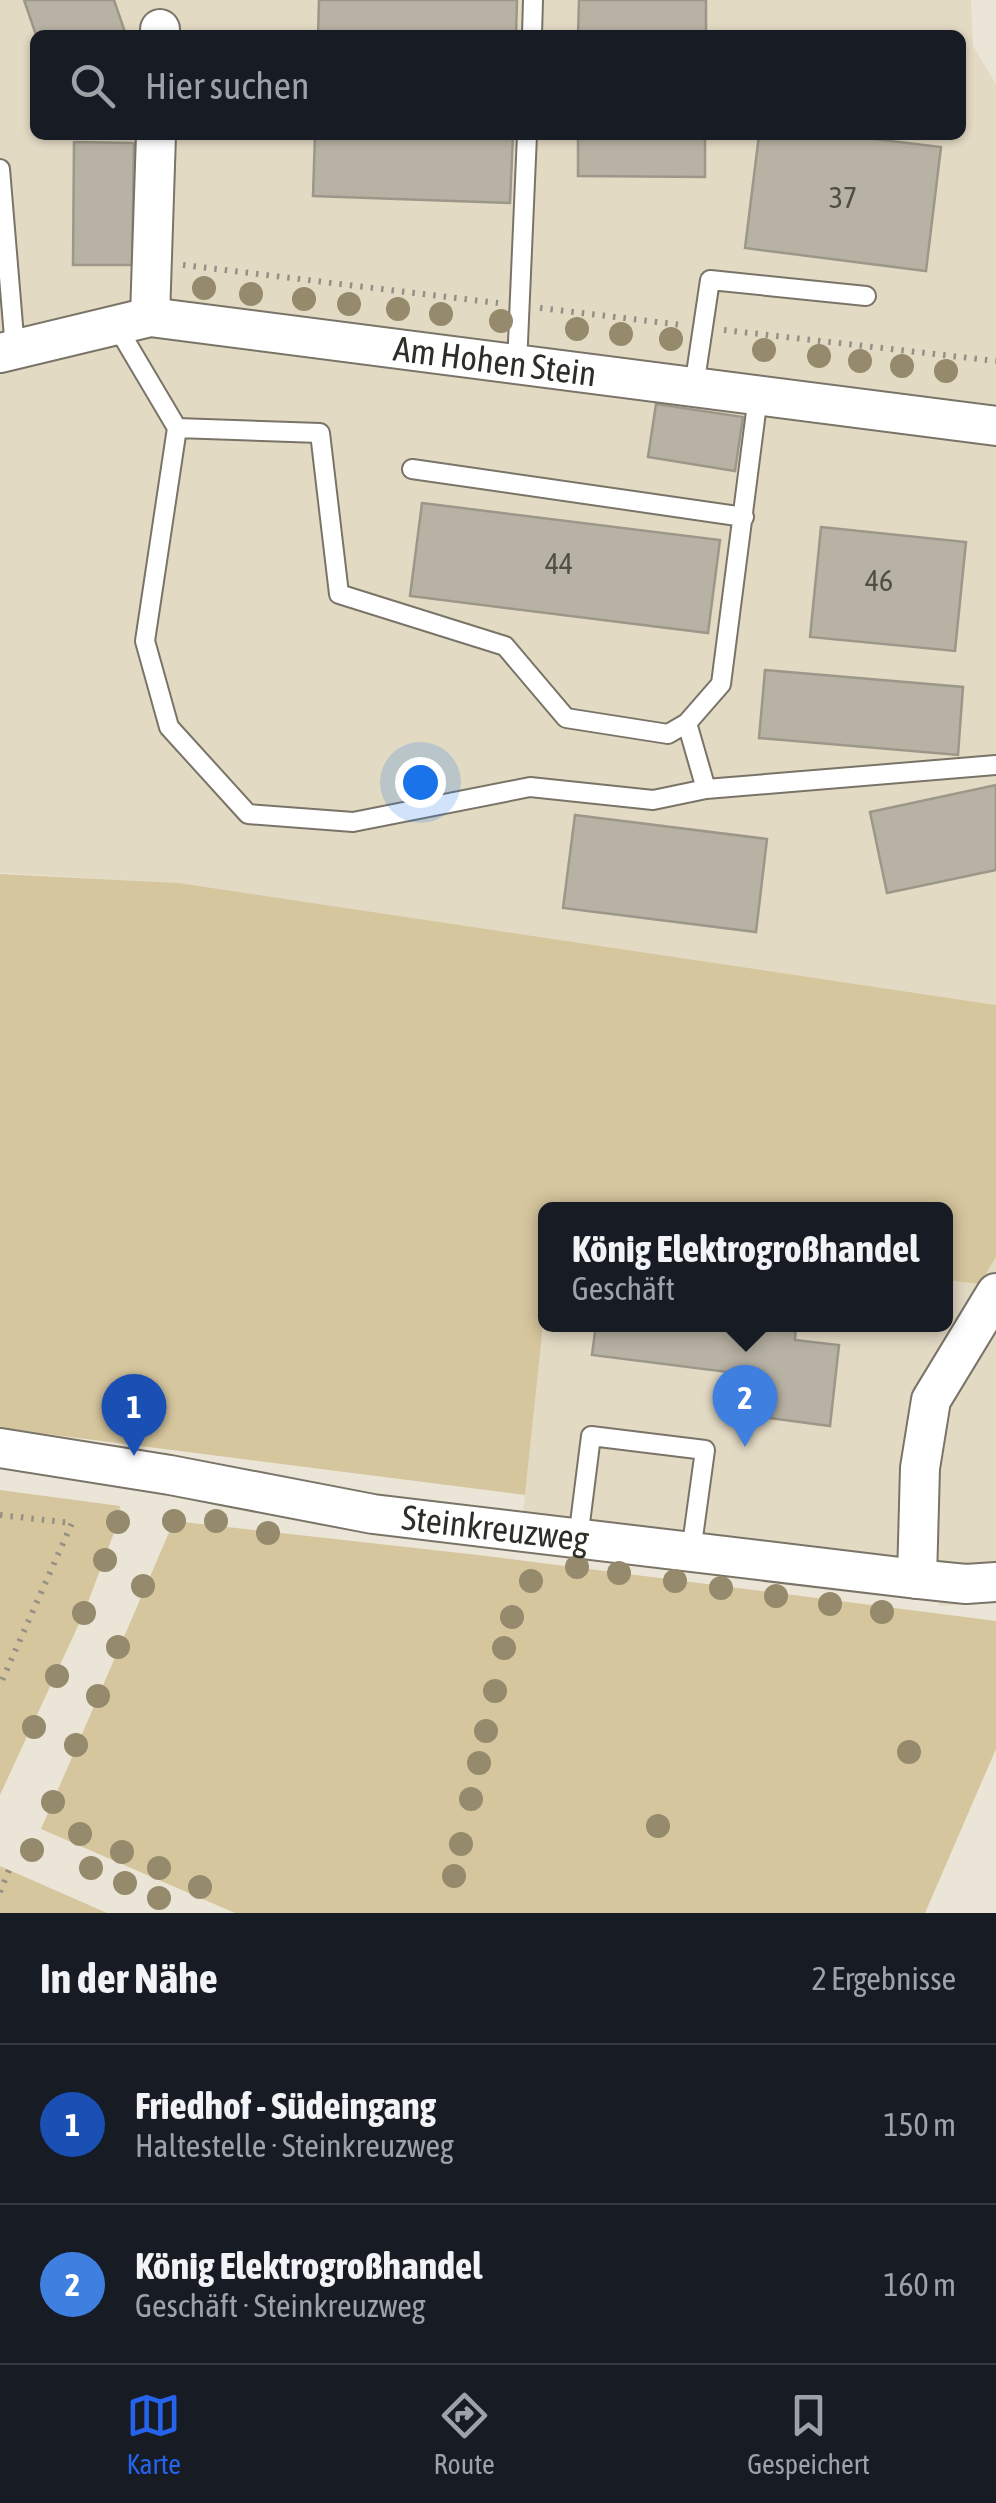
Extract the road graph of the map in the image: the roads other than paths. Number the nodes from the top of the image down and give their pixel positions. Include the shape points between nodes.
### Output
1 (533, 0) edge
2 (532, 30) edge
3 (156, 140) edge
4 (528, 140) edge
5 (0, 169) edge
6 (2, 215) edge
7 (866, 296) dead end
8 (133, 321) junction
9 (8, 351) edge
10 (517, 365) junction
11 (694, 387) junction
12 (758, 396) junction
13 (996, 426) edge
14 (176, 428) junction
15 (412, 470) dead end
16 (744, 517) junction
17 (687, 723) junction
18 (996, 765) edge
19 (706, 789) junction
20 (996, 1294) edge
21 (0, 1448) edge
22 (578, 1539) junction
23 (691, 1552) junction
24 (917, 1579) junction
25 (996, 1582) edge

1 - 2 lane
3 - 8 street via 152,262
4 - 10 lane
5 - 6 lane
6 - 9 lane
7 - 11 lane via 710,280
8 - 9 street, Am Hohen Stein
8 - 10 street, Am Hohen Stein
8 - 14 lane
10 - 11 street, Am Hohen Stein
11 - 12 street, Am Hohen Stein
12 - 13 street, Am Hohen Stein
12 - 16 lane
14 - 17 lane via 320,433 339,594 505,646 566,718 668,734
14 - 19 lane via 144,641 169,726 248,814 353,822 530,787 653,800
15 - 16 lane
16 - 17 lane via 720,684
17 - 19 lane
18 - 19 lane
20 - 24 street via 931,1400 920,1468
21 - 22 street, Steinkreuzweg via 373,1514
22 - 23 street, Steinkreuzweg
22 - 23 lane via 591,1436 705,1450
23 - 24 street, Steinkreuzweg
24 - 25 street, Steinkreuzweg

